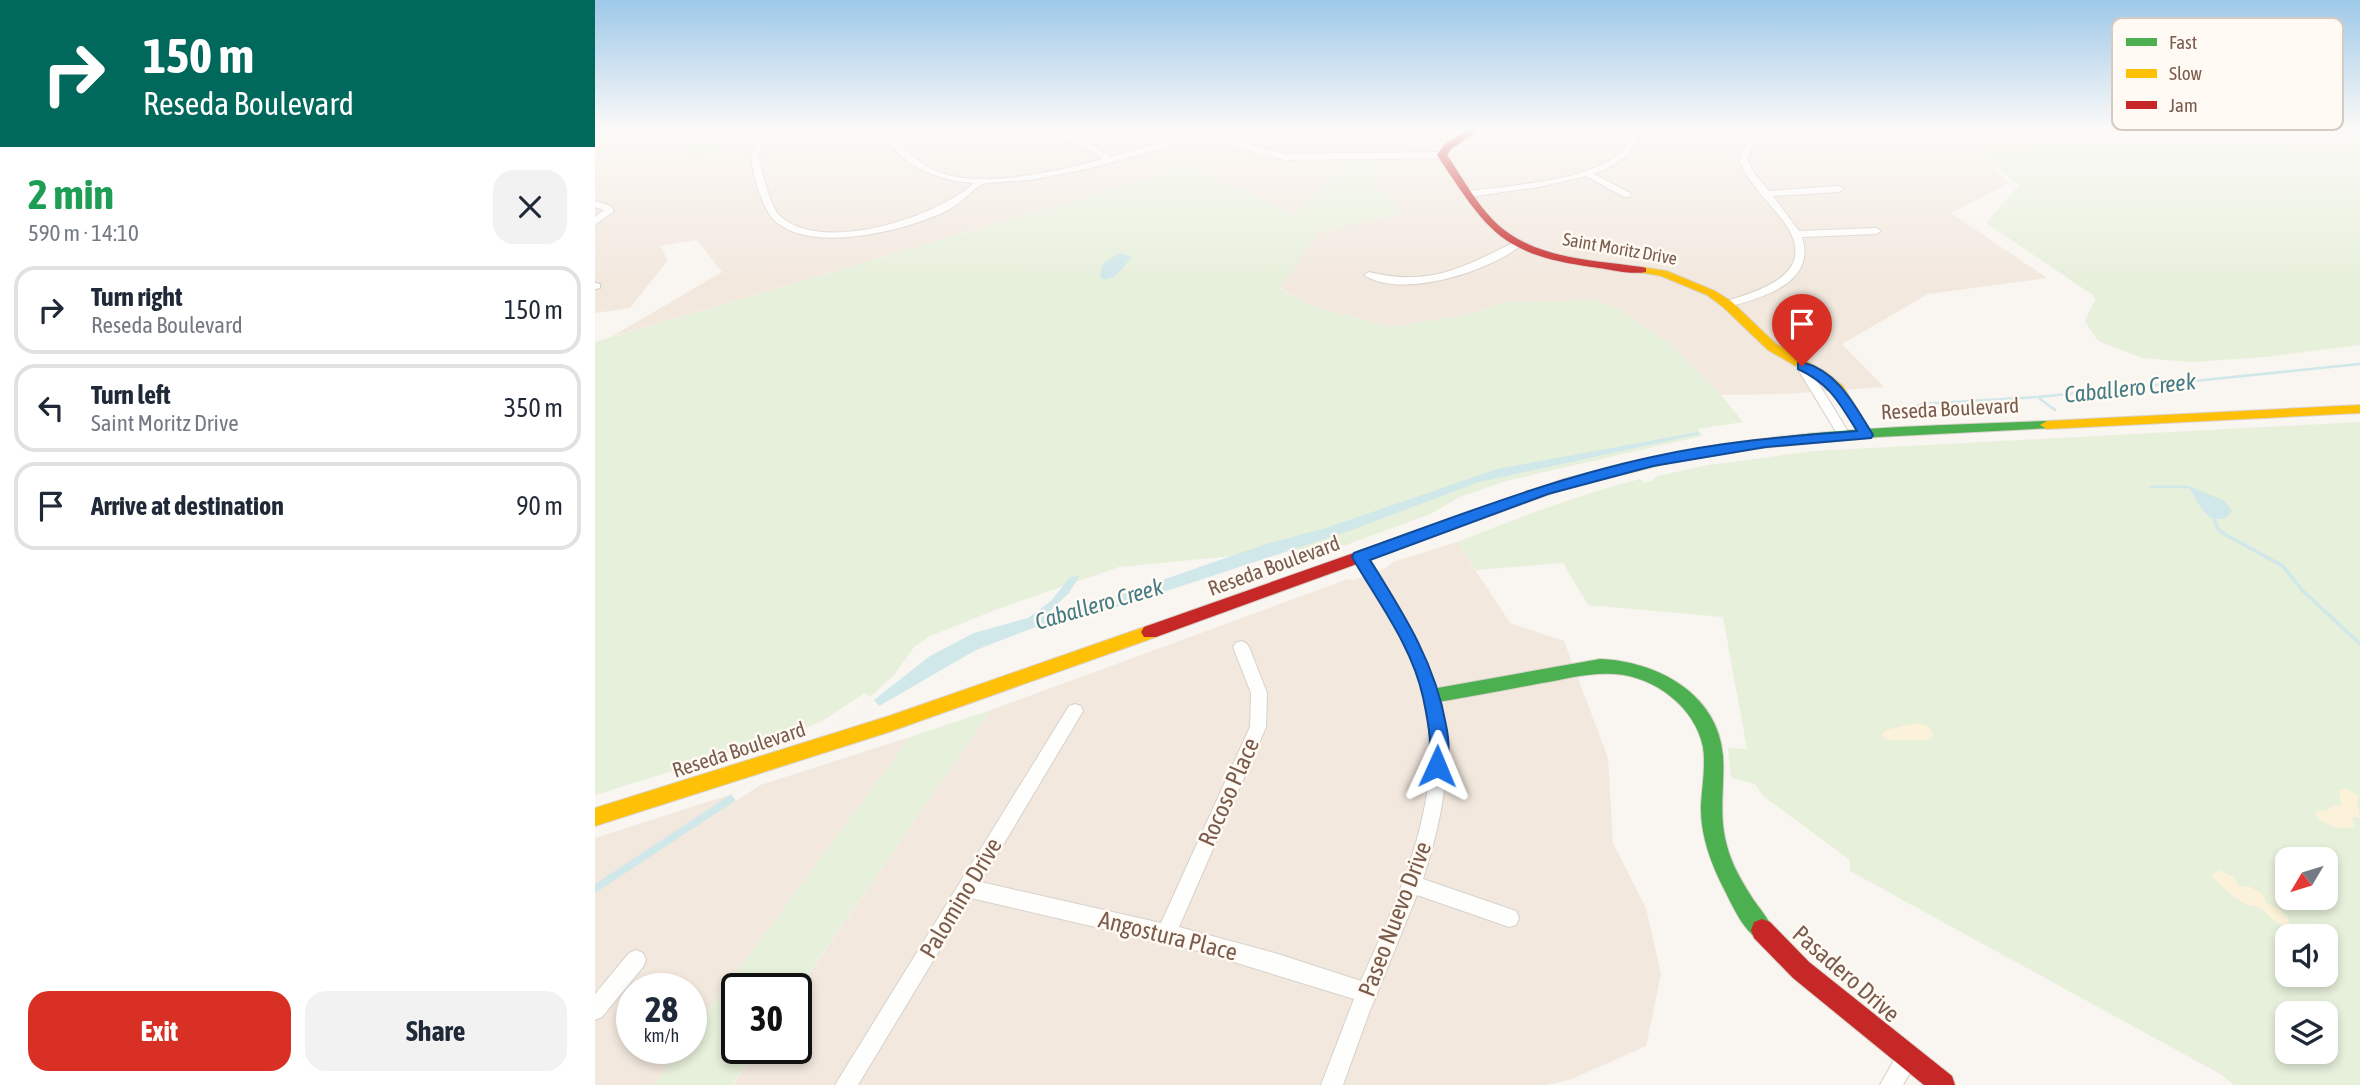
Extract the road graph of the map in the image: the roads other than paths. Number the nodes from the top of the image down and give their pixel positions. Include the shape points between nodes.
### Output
1 (762, 180) edge
2 (976, 180) edge
3 (982, 180) junction
4 (986, 180) edge
5 (1459, 180) edge
6 (1554, 180) edge
7 (1598, 180) edge
8 (1755, 180) edge
9 (1839, 189) dead end
10 (1469, 194) junction
11 (1766, 194) junction
12 (1627, 195) dead end
13 (595, 204) edge
14 (595, 222) edge
15 (1876, 232) dead end
16 (1795, 234) junction
17 (1518, 244) junction
18 (1369, 275) dead end
19 (1727, 304) junction
20 (1802, 366) junction
21 (2360, 408) edge
22 (1844, 435) junction
23 (1866, 435) junction
24 (1360, 557) junction
25 (1241, 647) dead end
26 (1432, 696) junction
27 (1075, 711) dead end
28 (595, 817) edge
29 (1413, 885) junction
30 (968, 888) junction
31 (1509, 918) dead end
32 (1166, 933) junction
33 (636, 960) dead end
34 (1366, 993) junction
35 (595, 1010) edge
36 (1908, 1057) junction
37 (846, 1085) edge
38 (1332, 1085) edge
39 (1891, 1085) edge
40 (1943, 1085) edge

1 - 3 street via 773,215 782,223 825,234 861,232 922,218 969,193
2 - 3 street
3 - 4 street
5 - 10 main road, Saint Moritz Drive
6 - 10 street
7 - 12 street
8 - 11 street
9 - 11 street
10 - 17 main road, Saint Moritz Drive via 1497,231
11 - 16 street
13 - 14 street via 609,211
15 - 16 street
16 - 19 street via 1799,259 1787,278 1757,295
17 - 18 street via 1466,270 1430,281 1390,282
17 - 19 main road, Saint Moritz Drive via 1564,259 1663,273 1697,285
19 - 20 main road, Saint Moritz Drive via 1772,347
20 - 22 street, Saint Moritz Drive
20 - 23 main road, Saint Moritz Drive via 1838,389
21 - 23 main road, Reseda Boulevard
22 - 23 main road, Reseda Boulevard
22 - 24 main road, Reseda Boulevard via 1713,450 1596,475
24 - 26 street, Paseo Nuevo Drive via 1405,630
24 - 28 main road, Reseda Boulevard via 1025,677
25 - 32 street, Rocoso Place via 1259,693 1258,727
26 - 29 street, Paseo Nuevo Drive via 1440,741 1433,818
26 - 36 main road, Pasadero Drive via 1599,666 1619,666 1665,683 1690,703 1711,744 1712,823 1737,894 1761,930 1798,968
27 - 30 street, Palomino Drive
29 - 31 street
29 - 34 street, Paseo Nuevo Drive
30 - 32 street, Angostura Place
30 - 37 street, Palomino Drive
32 - 34 street, Angostura Place
33 - 35 street
34 - 38 street, Paseo Nuevo Drive
36 - 39 street
36 - 40 main road, Pasadero Drive

